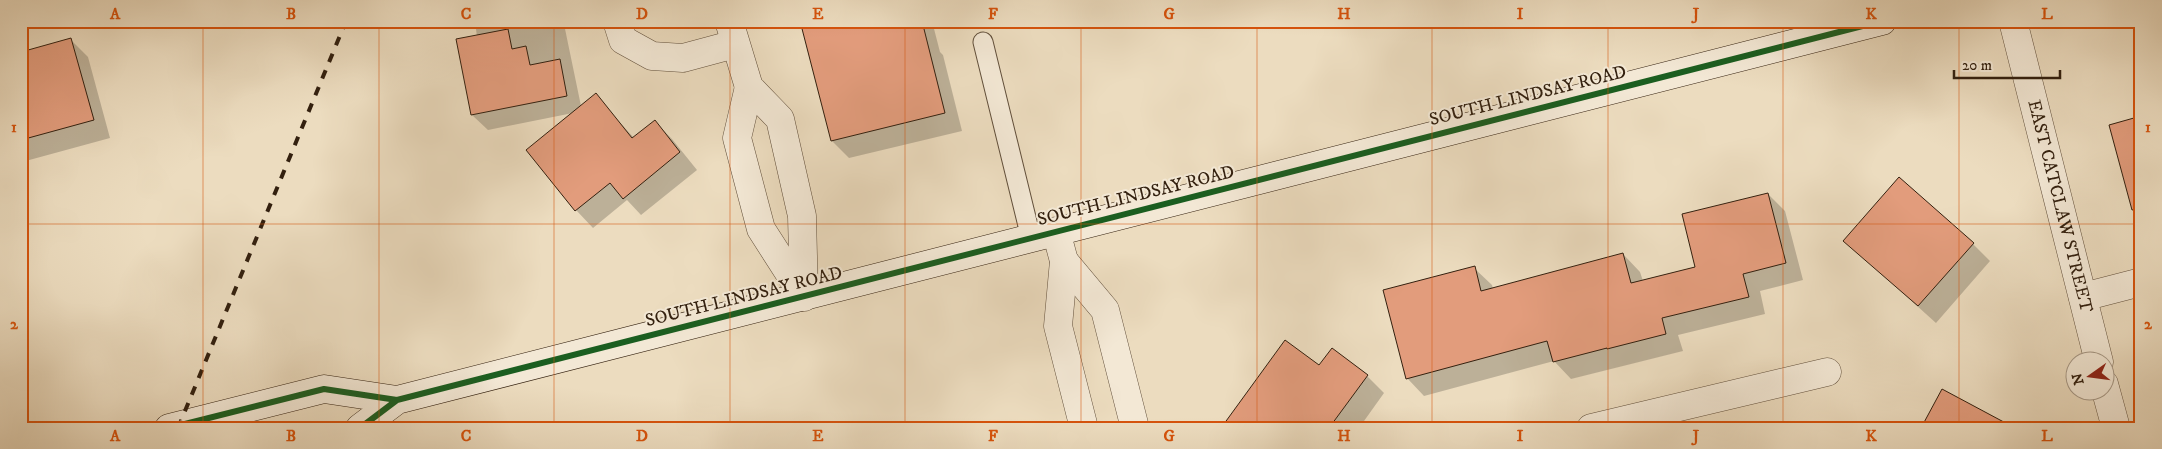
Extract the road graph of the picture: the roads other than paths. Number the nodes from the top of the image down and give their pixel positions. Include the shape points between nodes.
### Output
1 (618, 21) edge
2 (1882, 21) edge
3 (2013, 21) edge
4 (732, 32) edge
5 (982, 42) dead end
6 (749, 87) junction
7 (1043, 235) junction
8 (1064, 262) junction
9 (2141, 282) edge
10 (804, 297) junction
11 (2083, 297) junction
12 (2097, 352) edge
13 (1826, 372) dead end
14 (397, 400) junction
15 (2109, 402) edge
16 (168, 428) edge
17 (360, 428) edge
18 (1084, 428) edge
19 (1136, 428) edge
20 (1592, 428) edge
21 (2116, 428) edge

1 - 4 main road via 623,40 652,56 684,58
2 - 7 main road, SOUTH LINDSAY ROAD
3 - 11 main road, EAST CATCLAW STREET
4 - 6 main road
5 - 7 lane
6 - 10 main road via 780,119 802,216
6 - 10 main road via 737,138 751,193 761,229
7 - 8 main road
7 - 10 main road, SOUTH LINDSAY ROAD
8 - 18 main road via 1058,326
8 - 19 main road via 1106,310
9 - 11 main road
10 - 14 main road, SOUTH LINDSAY ROAD
11 - 12 main road, EAST CATCLAW STREET
13 - 20 main road
14 - 16 main road, SOUTH LINDSAY ROAD via 324,389
14 - 17 main road, SOUTH LINDSAY ROAD
15 - 21 main road

